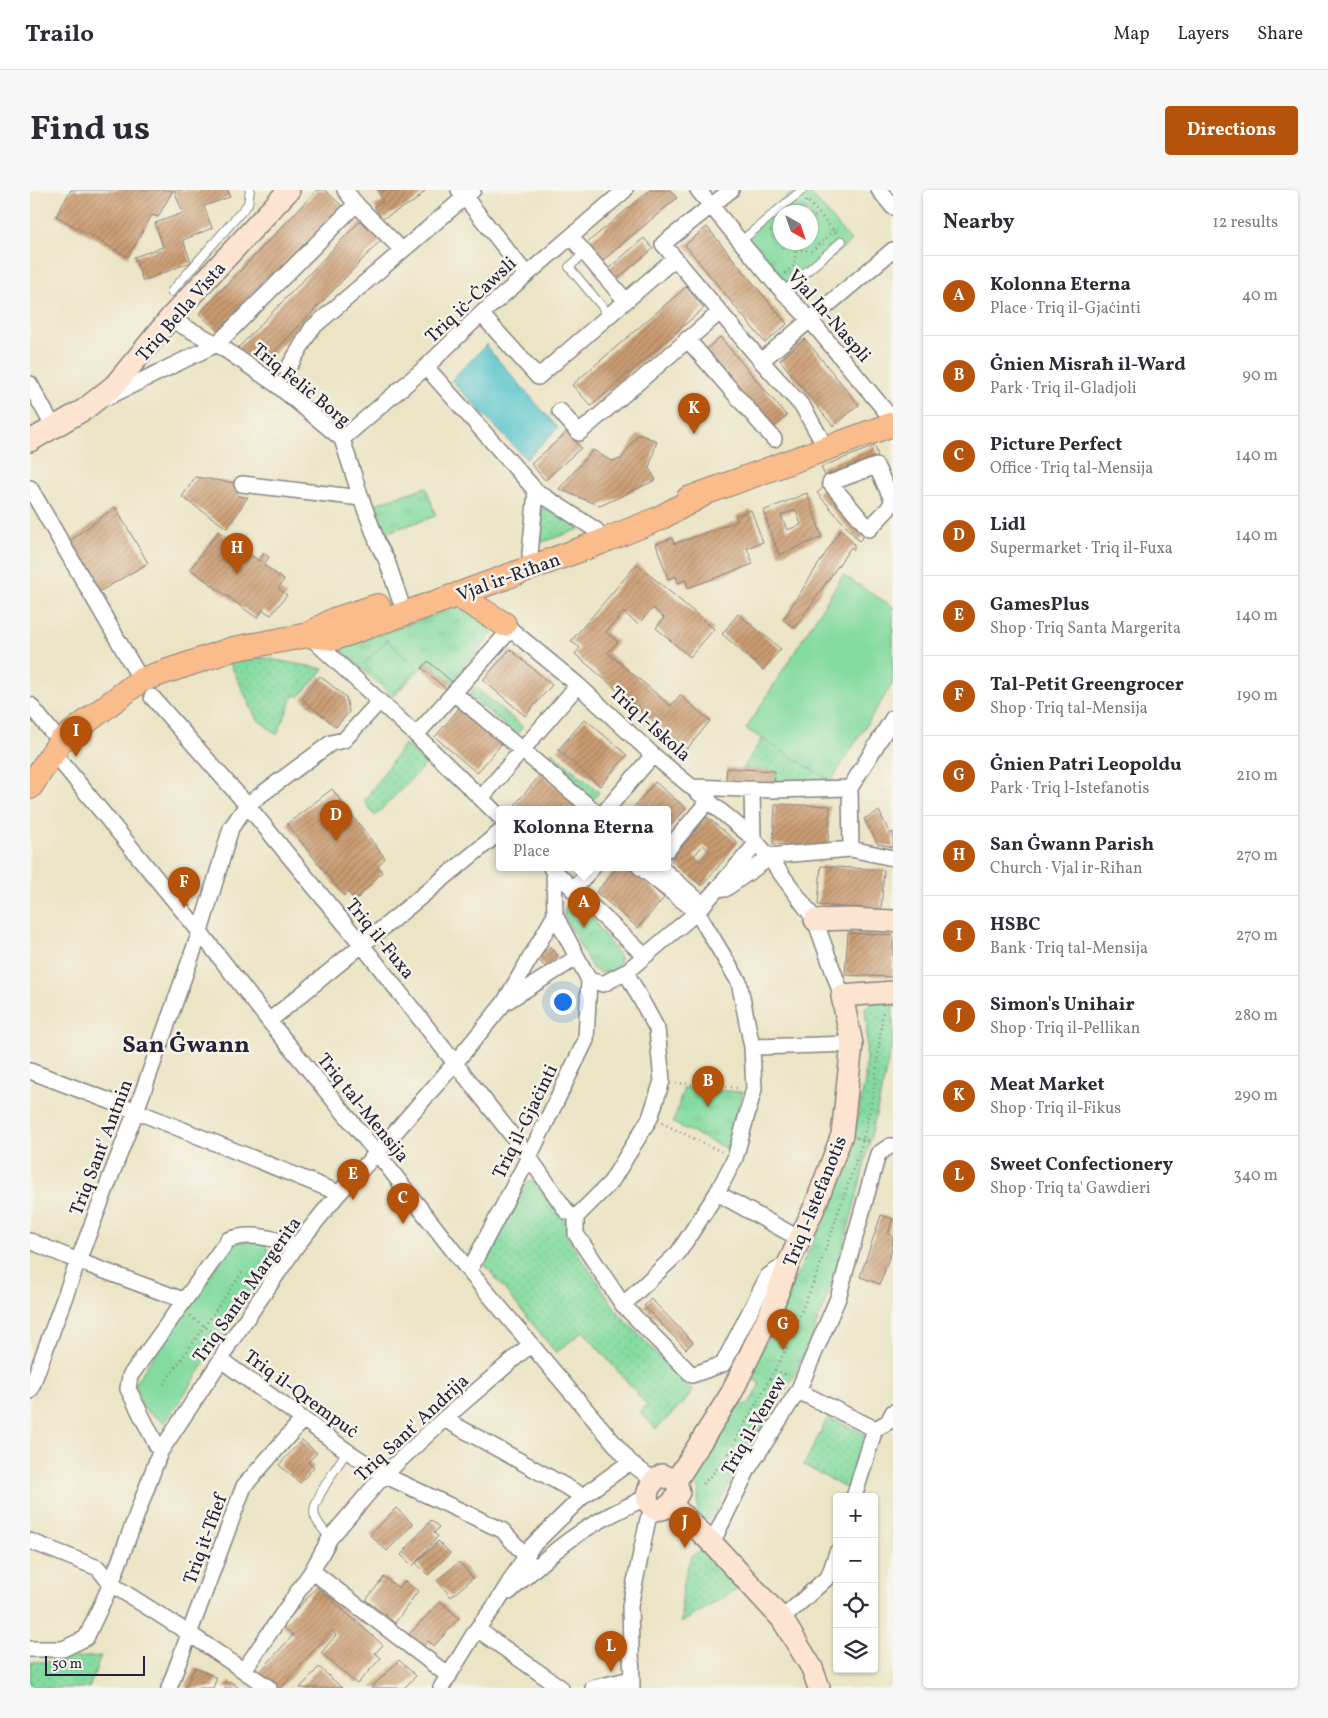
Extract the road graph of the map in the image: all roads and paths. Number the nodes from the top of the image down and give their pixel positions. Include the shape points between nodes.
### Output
1 (250, 190) edge
2 (289, 190) edge
3 (345, 190) edge
4 (625, 190) edge
5 (698, 190) edge
6 (731, 190) edge
7 (802, 190) edge
8 (879, 190) edge
9 (466, 192) edge
10 (275, 200) edge
11 (356, 204) junction
12 (801, 205) edge
13 (811, 205) edge
14 (711, 206) junction
15 (893, 207) edge
16 (818, 213) edge
17 (834, 230) junction
18 (571, 237) junction
19 (842, 241) joint
20 (740, 242) junction
21 (818, 245) edge
22 (402, 250) junction
23 (796, 250) edge
24 (893, 250) edge
25 (585, 253) junction
26 (674, 259) junction
27 (526, 274) junction
28 (778, 287) junction
29 (170, 292) dead end
30 (626, 301) junction
31 (720, 312) junction
32 (481, 314) junction
33 (610, 316) junction
34 (171, 317) junction
35 (810, 320) junction
36 (687, 339) junction
37 (217, 344) junction
38 (762, 360) junction
39 (426, 367) junction
40 (287, 370) dead end
41 (30, 384) edge
42 (85, 409) junction
43 (560, 410) dead end
44 (892, 416) edge
45 (54, 428) junction
46 (342, 439) junction
47 (774, 439) dead end
48 (30, 442) edge
49 (826, 448) junction
50 (242, 484) dead end
51 (30, 488) edge
52 (536, 491) junction
53 (702, 495) junction
54 (361, 498) junction
55 (596, 530) junction
56 (530, 554) junction
57 (494, 581) junction
58 (457, 595) junction
59 (400, 600) junction
60 (508, 627) junction
61 (308, 635) junction
62 (578, 685) junction
63 (146, 689) junction
64 (454, 693) junction
65 (379, 702) junction
66 (30, 705) edge
67 (893, 718) edge
68 (416, 735) junction
69 (56, 747) junction
70 (522, 751) junction
71 (654, 755) junction
72 (30, 787) edge
73 (693, 787) junction
74 (850, 788) junction
75 (752, 790) junction
76 (482, 798) junction
77 (708, 800) junction
78 (246, 805) junction
79 (588, 806) edge
80 (610, 806) edge
81 (496, 813) edge
82 (496, 835) edge
83 (755, 841) junction
84 (671, 845) edge
85 (851, 849) junction
86 (768, 856) junction
87 (893, 858) edge
88 (554, 871) edge
89 (557, 871) edge
90 (590, 871) edge
91 (646, 871) edge
92 (664, 871) edge
93 (573, 890) junction
94 (700, 908) junction
95 (555, 915) junction
96 (815, 920) junction
97 (893, 921) edge
98 (200, 932) junction
99 (362, 945) junction
100 (645, 956) junction
101 (576, 958) junction
102 (626, 972) junction
103 (589, 980) junction
104 (893, 992) edge
105 (842, 996) junction
106 (504, 1003) junction
107 (269, 1021) junction
108 (852, 1044) junction
109 (752, 1047) junction
110 (455, 1064) junction
111 (30, 1072) edge
112 (662, 1081) junction
113 (754, 1089) junction
114 (136, 1111) junction
115 (650, 1118) junction
116 (842, 1135) junction
117 (893, 1146) edge
118 (377, 1153) junction
119 (878, 1154) junction
120 (529, 1157) junction
121 (735, 1158) junction
122 (339, 1192) junction
123 (717, 1193) junction
124 (572, 1214) junction
125 (800, 1239) junction
126 (30, 1241) edge
127 (297, 1245) junction
128 (78, 1261) junction
129 (789, 1262) junction
130 (243, 1271) dead end
131 (469, 1271) junction
132 (180, 1304) junction
133 (623, 1306) junction
134 (204, 1326) junction
135 (229, 1344) junction
136 (530, 1345) junction
137 (220, 1360) junction
138 (164, 1384) dead end
139 (30, 1391) edge
140 (798, 1391) junction
141 (893, 1412) edge
142 (302, 1419) junction
143 (444, 1419) junction
144 (875, 1430) junction
145 (347, 1451) junction
146 (160, 1452) junction
147 (630, 1462) junction
148 (384, 1475) junction
149 (855, 1493) edge
150 (584, 1496) junction
151 (657, 1498) junction
152 (330, 1538) junction
153 (30, 1541) edge
154 (712, 1543) junction
155 (525, 1555) junction
156 (833, 1564) edge
157 (533, 1570) junction
158 (312, 1571) junction
159 (111, 1584) junction
160 (494, 1607) junction
161 (782, 1619) junction
162 (477, 1629) junction
163 (190, 1634) junction
164 (30, 1649) edge
165 (244, 1670) junction
166 (445, 1682) edge
167 (631, 1684) edge
168 (169, 1688) edge
169 (268, 1688) edge
170 (561, 1688) edge
171 (593, 1688) edge
172 (819, 1688) edge

1 - 29 lane via 248,204
2 - 10 street, Triq Bella Vista
3 - 11 street
4 - 18 street, Triq iċ-Ċawsli
5 - 14 street, Vjal In-Naspli
6 - 14 street
7 - 20 lane
8 - 15 street
9 - 22 street
9 - 27 street
10 - 34 street, Triq Bella Vista
11 - 22 street
11 - 37 street, Triq Bella Vista
12 - 13 path via 807,200
14 - 20 street, Vjal In-Naspli
14 - 26 street via 663,244
16 - 17 path
17 - 19 path
17 - 21 path
18 - 25 street
18 - 27 street, Triq iċ-Ċawsli
19 - 28 lane
20 - 28 street, Vjal In-Naspli
22 - 40 street via 312,328
23 - 28 path via 794,266
24 - 35 street
25 - 30 street
25 - 33 lane via 569,267
26 - 30 street
26 - 31 street
27 - 32 street, Triq iċ-Ċawsli
28 - 35 street, Vjal In-Naspli
30 - 33 street
31 - 36 street
31 - 38 street
32 - 33 street via 538,377
32 - 39 street, Triq iċ-Ċawsli
34 - 37 street, Triq Feliċ Borg
34 - 42 street, Triq Bella Vista via 116,385
35 - 38 street
35 - 44 street, Vjal In-Naspli
36 - 43 street via 579,433
36 - 47 street
37 - 42 street, Triq Bella Vista
37 - 46 street, Triq Feliċ Borg via 277,385
38 - 49 street via 803,407
39 - 46 street, Triq iċ-Ċawsli
39 - 52 street
41 - 45 street
42 - 45 street, Triq Bella Vista
44 - 49 main road, Vjal ir-Riħan
45 - 48 street, Triq Bella Vista
46 - 54 street, Triq Feliċ Borg
49 - 53 main road, Vjal ir-Riħan
50 - 54 street
51 - 63 street, Triq il-Fuxa
52 - 55 street
52 - 56 street
53 - 55 main road, Vjal ir-Riħan via 653,508
53 - 57 main road, Vjal ir-Riħan via 658,519
54 - 59 street, Triq Feliċ Borg
55 - 56 main road, Vjal ir-Riħan
56 - 59 main road, Vjal ir-Riħan
57 - 58 main road, Vjal ir-Riħan
57 - 60 main road via 492,598
58 - 60 main road
58 - 61 main road, Vjal ir-Riħan via 334,638
59 - 61 main road, Vjal ir-Riħan via 334,620
60 - 62 street, Triq l-Iskola
60 - 64 street
61 - 63 main road, Vjal ir-Riħan via 234,649
61 - 65 street
62 - 70 street
62 - 71 street, Triq l-Iskola
63 - 69 main road, Vjal ir-Riħan
63 - 78 street, Triq il-Fuxa
64 - 68 street
64 - 70 street
65 - 68 street
65 - 78 street via 344,740 331,744
66 - 69 street, Triq tal-Mensija
67 - 74 street
68 - 76 street
69 - 72 main road, Vjal ir-Riħan
69 - 98 street, Triq tal-Mensija
70 - 76 street
70 - 79 street
71 - 73 street, Triq l-Iskola
71 - 80 street
73 - 75 street
73 - 77 street, Triq l-Iskola
74 - 75 street
74 - 85 street
75 - 83 street
76 - 81 street
77 - 83 street, Triq l-Iskola
77 - 84 street
78 - 98 street, Triq Sant' Antnin via 231,828
78 - 99 street, Triq il-Fuxa
82 - 99 street
83 - 86 street, Triq l-Iskola
83 - 94 street
85 - 86 street
85 - 87 street
86 - 94 street
86 - 96 street, Triq l-Istefanotis
88 - 95 street
89 - 93 street
90 - 93 street
91 - 94 street
92 - 94 street
93 - 100 street
94 - 100 street
94 - 109 street via 739,982
95 - 101 street
95 - 106 street, Triq Santa Margerita
96 - 97 street
96 - 105 street, Triq l-Istefanotis
98 - 107 street, Triq tal-Mensija
98 - 114 street, Triq Sant' Antnin
99 - 107 street
99 - 110 street, Triq il-Fuxa
100 - 102 street
101 - 103 street
101 - 106 street, Triq Santa Margerita
102 - 103 street via 603,984
102 - 112 street via 657,1030
103 - 120 street, Triq il-Gjaċinti via 586,1040
104 - 105 street
105 - 108 street, Triq l-Istefanotis
106 - 110 street, Triq Santa Margerita
107 - 118 street, Triq tal-Mensija
108 - 109 street
108 - 116 street, Triq l-Istefanotis
109 - 113 street
110 - 118 street, Triq Santa Margerita
110 - 120 street, Triq il-Fuxa
111 - 114 street
112 - 113 path
112 - 115 street
113 - 121 street
114 - 122 street
114 - 128 street, Triq Sant' Antnin
115 - 121 path
115 - 124 street via 612,1182
116 - 119 path via 870,1142
116 - 125 street, Triq l-Istefanotis
117 - 119 street
118 - 122 street, Triq Santa Margerita
118 - 131 street, Triq tal-Mensija
119 - 140 street, Triq il-Venew via 838,1298
120 - 124 street, Triq il-Fuxa
120 - 131 street, Triq il-Gjaċinti
121 - 123 street
122 - 127 street, Triq Santa Margerita
123 - 125 street
123 - 133 street via 678,1253
124 - 133 street via 576,1234
125 - 129 street, Triq l-Istefanotis
126 - 128 street
127 - 132 street via 255,1235 228,1240
127 - 135 street, Triq Santa Margerita
128 - 132 street
128 - 139 street, Triq Sant' Antnin
129 - 133 street via 768,1276 723,1364 692,1375
129 - 151 street, Triq l-Istefanotis via 771,1311 730,1394 676,1481 662,1475
130 - 134 path
131 - 136 street, Triq tal-Mensija
132 - 134 path
132 - 146 street via 130,1376 128,1389
134 - 135 path
134 - 138 path
135 - 137 street, Triq Santa Margerita
136 - 143 street, Triq Sant' Andrija
136 - 147 street, Triq tal-Mensija
137 - 142 street, Triq il-Qrempuċ
137 - 146 street, Triq Santa Margerita
140 - 144 street
140 - 154 street, Triq il-Venew via 748,1470
141 - 144 street via 888,1422
142 - 145 street, Triq il-Qrempuċ
142 - 163 street, Triq it-Tfief via 244,1486
143 - 148 street, Triq Sant' Andrija
143 - 150 street
144 - 149 street
145 - 148 street, Triq il-Qrempuċ
145 - 152 lane via 317,1500 314,1511
146 - 159 street, Triq Santa Margerita
147 - 150 street
147 - 151 street, Triq tal-Mensija
148 - 152 street, Triq Sant' Andrija
148 - 155 street, Triq il-Qrempuċ via 502,1530
150 - 155 street
151 - 154 street
151 - 157 street via 610,1514 580,1532
151 - 167 street via 648,1519 630,1606
152 - 158 street, Triq Sant' Andrija
153 - 159 street via 98,1568
154 - 161 street
155 - 157 street, Triq il-Qrempuċ
155 - 160 street
156 - 161 street via 829,1576
157 - 160 street
158 - 165 street, Triq Sant' Andrija
158 - 166 street
159 - 163 street
159 - 164 street, Triq Santa Margerita via 86,1638 63,1650
160 - 162 street
161 - 172 street via 812,1668
162 - 166 street
162 - 170 street
163 - 165 street
163 - 168 street, Triq it-Tfief
165 - 169 street
167 - 171 street

